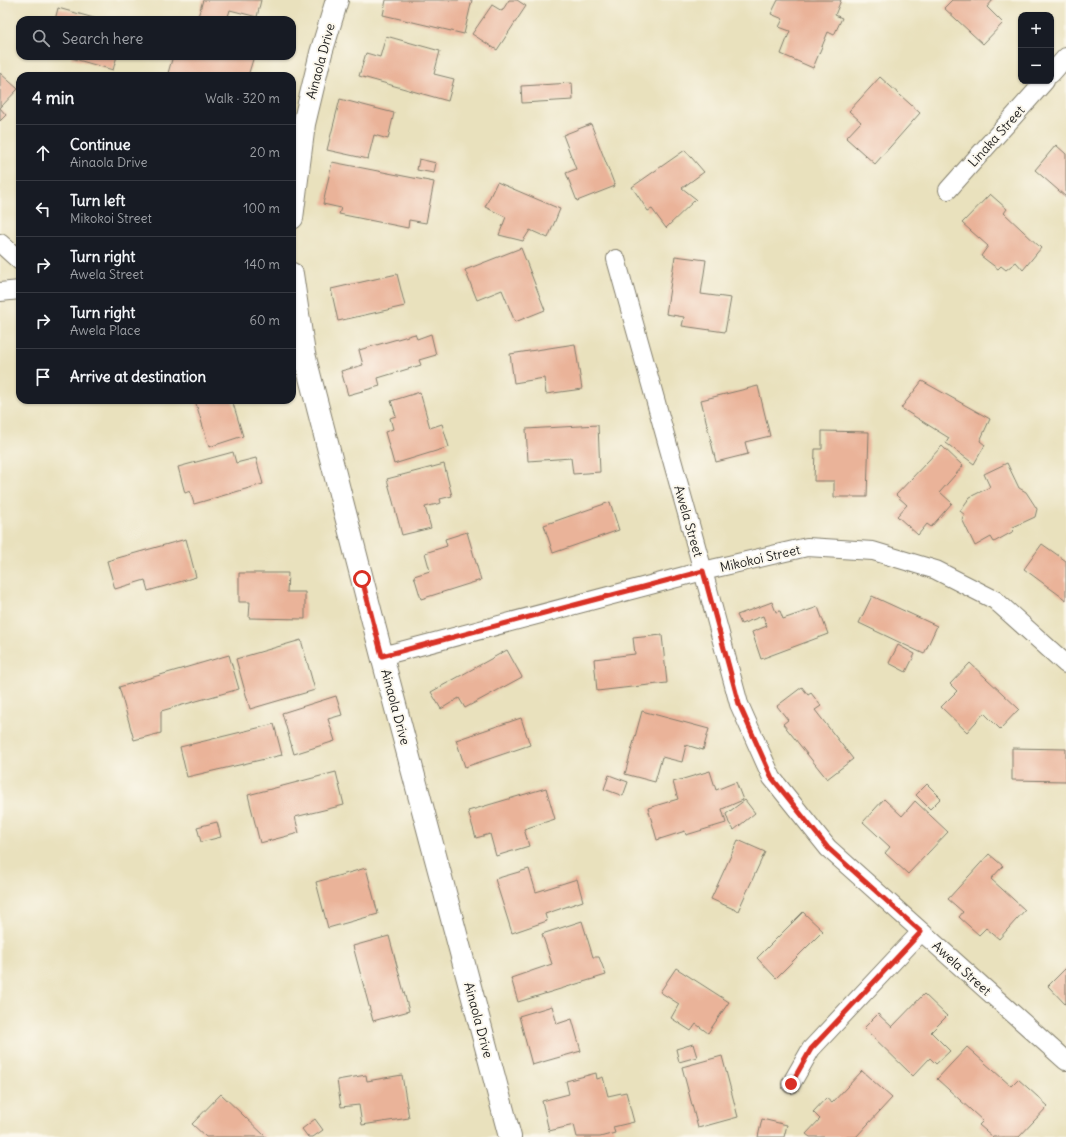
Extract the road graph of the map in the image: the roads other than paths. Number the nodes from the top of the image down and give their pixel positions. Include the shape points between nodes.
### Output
1 (337, 0) edge
2 (1057, 71) edge
3 (296, 187) edge
4 (948, 190) dead end
5 (0, 243) edge
6 (16, 257) edge
7 (616, 259) dead end
8 (16, 290) edge
9 (0, 292) edge
10 (296, 301) edge
11 (703, 571) junction
12 (382, 656) junction
13 (1066, 664) edge
14 (921, 932) junction
15 (1066, 1061) edge
16 (791, 1084) dead end
17 (510, 1137) edge

1 - 3 street, Ainaola Drive via 304,124
2 - 4 street, Linaka Street
5 - 6 street
7 - 11 street, Awela Street
8 - 9 street
10 - 12 street, Ainaola Drive via 304,354
11 - 12 street, Mikokoi Street
11 - 13 street, Mikokoi Street via 807,547 873,551 936,570 995,600
11 - 14 street, Awela Street via 739,704 772,778 828,848
12 - 17 street, Ainaola Drive
14 - 15 street, Awela Street
14 - 16 street via 811,1049

